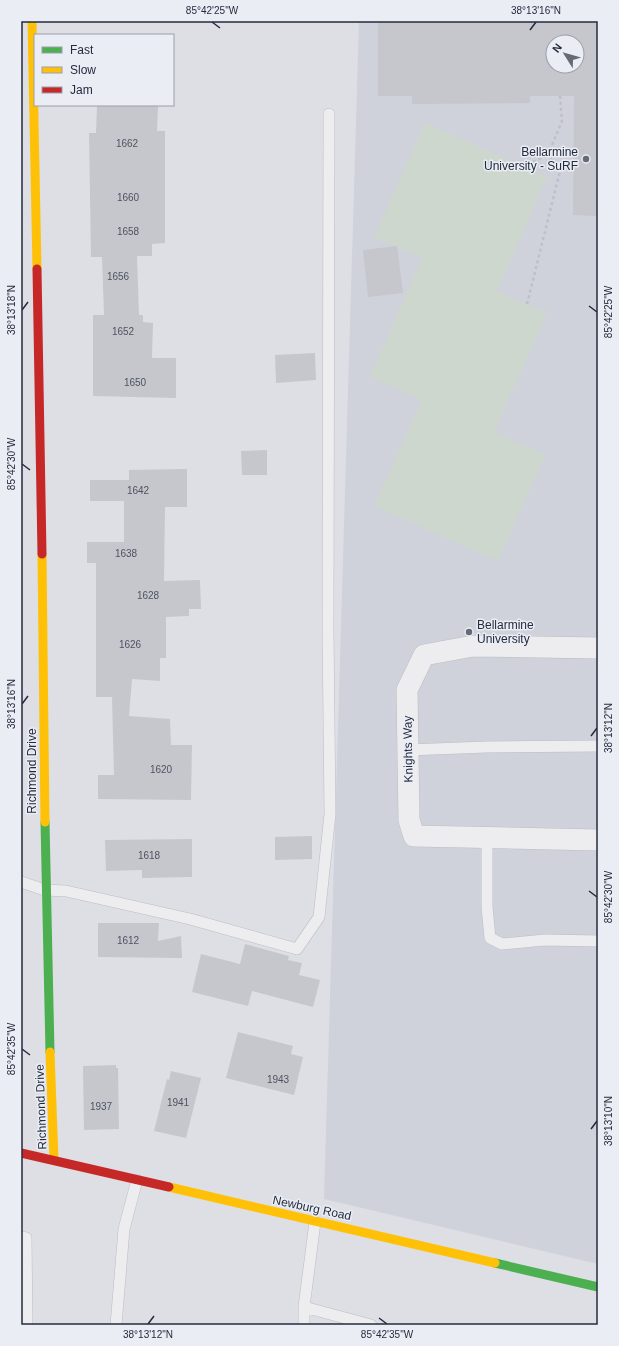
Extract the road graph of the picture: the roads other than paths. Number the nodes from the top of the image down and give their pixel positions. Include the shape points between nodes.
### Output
1 (32, 21) edge
2 (329, 114) dead end
3 (598, 648) edge
4 (598, 746) edge
5 (408, 750) junction
6 (487, 838) junction
7 (598, 840) edge
8 (21, 882) edge
9 (45, 890) junction
10 (598, 941) edge
11 (21, 1153) edge
12 (54, 1160) junction
13 (138, 1180) junction
14 (316, 1222) junction
15 (21, 1237) edge
16 (598, 1287) edge
17 (304, 1306) junction
18 (27, 1325) edge
19 (116, 1325) edge
20 (304, 1325) edge
21 (371, 1325) edge

1 - 9 street, Richmond Drive via 43,601
2 - 9 lane via 330,814 319,917 297,949 190,919 66,891
3 - 5 street, Knights Way via 472,646 424,655 407,690
4 - 5 lane
5 - 6 street, Knights Way via 409,820 414,836
6 - 7 street, Knights Way
6 - 10 lane via 487,907 490,938 502,944 545,940
8 - 9 lane
9 - 12 street, Richmond Drive
11 - 12 street, Newburg Road
12 - 13 street, Newburg Road
13 - 14 street, Newburg Road
13 - 19 lane via 124,1229
14 - 16 street, Newburg Road
14 - 17 lane
15 - 18 lane via 26,1238
17 - 20 lane
17 - 21 lane

